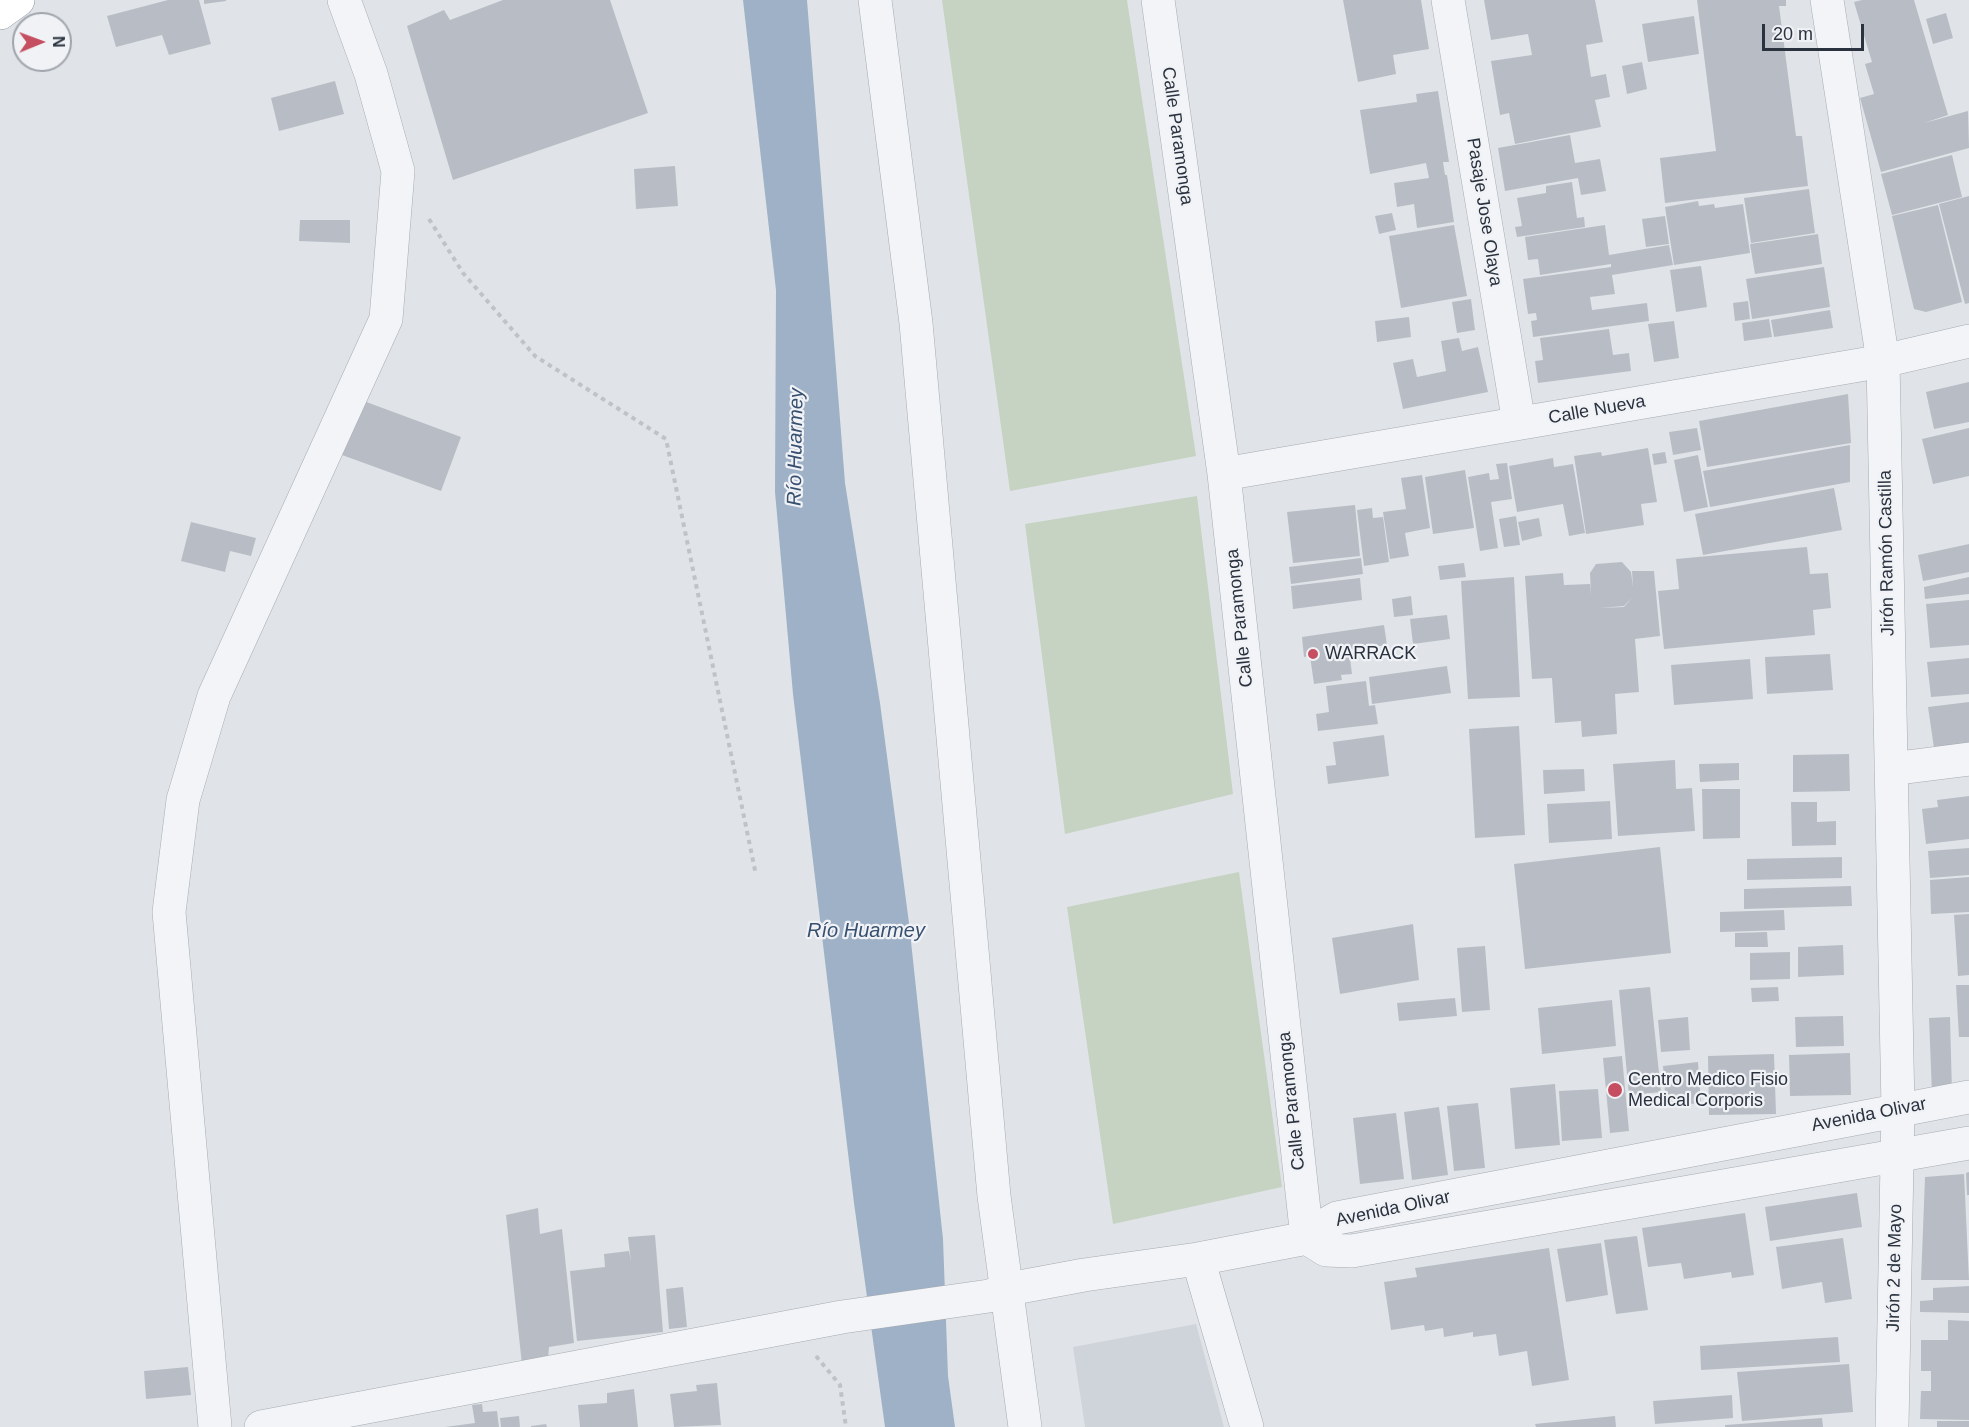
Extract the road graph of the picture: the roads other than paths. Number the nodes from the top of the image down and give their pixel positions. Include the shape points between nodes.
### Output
1 (18, 0) edge
2 (344, 0) edge
3 (875, 0) edge
4 (1158, 0) edge
5 (1448, 0) edge
6 (1827, 0) edge
7 (0, 13) edge
8 (1969, 341) edge
9 (1883, 362) junction
10 (1519, 423) junction
11 (1224, 474) junction
12 (1969, 759) edge
13 (1891, 769) junction
14 (1969, 1097) edge
15 (1898, 1109) junction
16 (1969, 1143) edge
17 (1897, 1155) junction
18 (1307, 1238) junction
19 (1198, 1259) junction
20 (999, 1293) junction
21 (215, 1427) edge
22 (261, 1427) edge
23 (1025, 1427) edge
24 (1247, 1427) edge
25 (1893, 1427) edge

1 - 7 highway
2 - 21 street via 372,74 398,171 386,319 214,696 183,800 169,912
3 - 20 street via 916,323 993,1184
4 - 11 street, Calle Paramonga
5 - 10 street, Pasaje Jose Olaya
6 - 9 street, Jirón Ramón Castilla
8 - 9 street, Calle Nueva
9 - 10 street, Calle Nueva
9 - 13 street, Jirón Ramón Castilla
10 - 11 street, Calle Nueva
11 - 18 street, Calle Paramonga
12 - 13 street
13 - 15 street, Jirón Ramón Castilla
14 - 15 street, Avenida Olivar
15 - 17 street, Jirón 2 de Mayo
15 - 18 street, Avenida Olivar via 1337,1218
16 - 17 street, Avenida Olivar
17 - 18 street, Avenida Olivar via 1352,1251 1326,1250
17 - 25 street, Jirón 2 de Mayo
18 - 19 street
19 - 20 street
19 - 24 street
20 - 22 street via 791,1326
20 - 23 street

